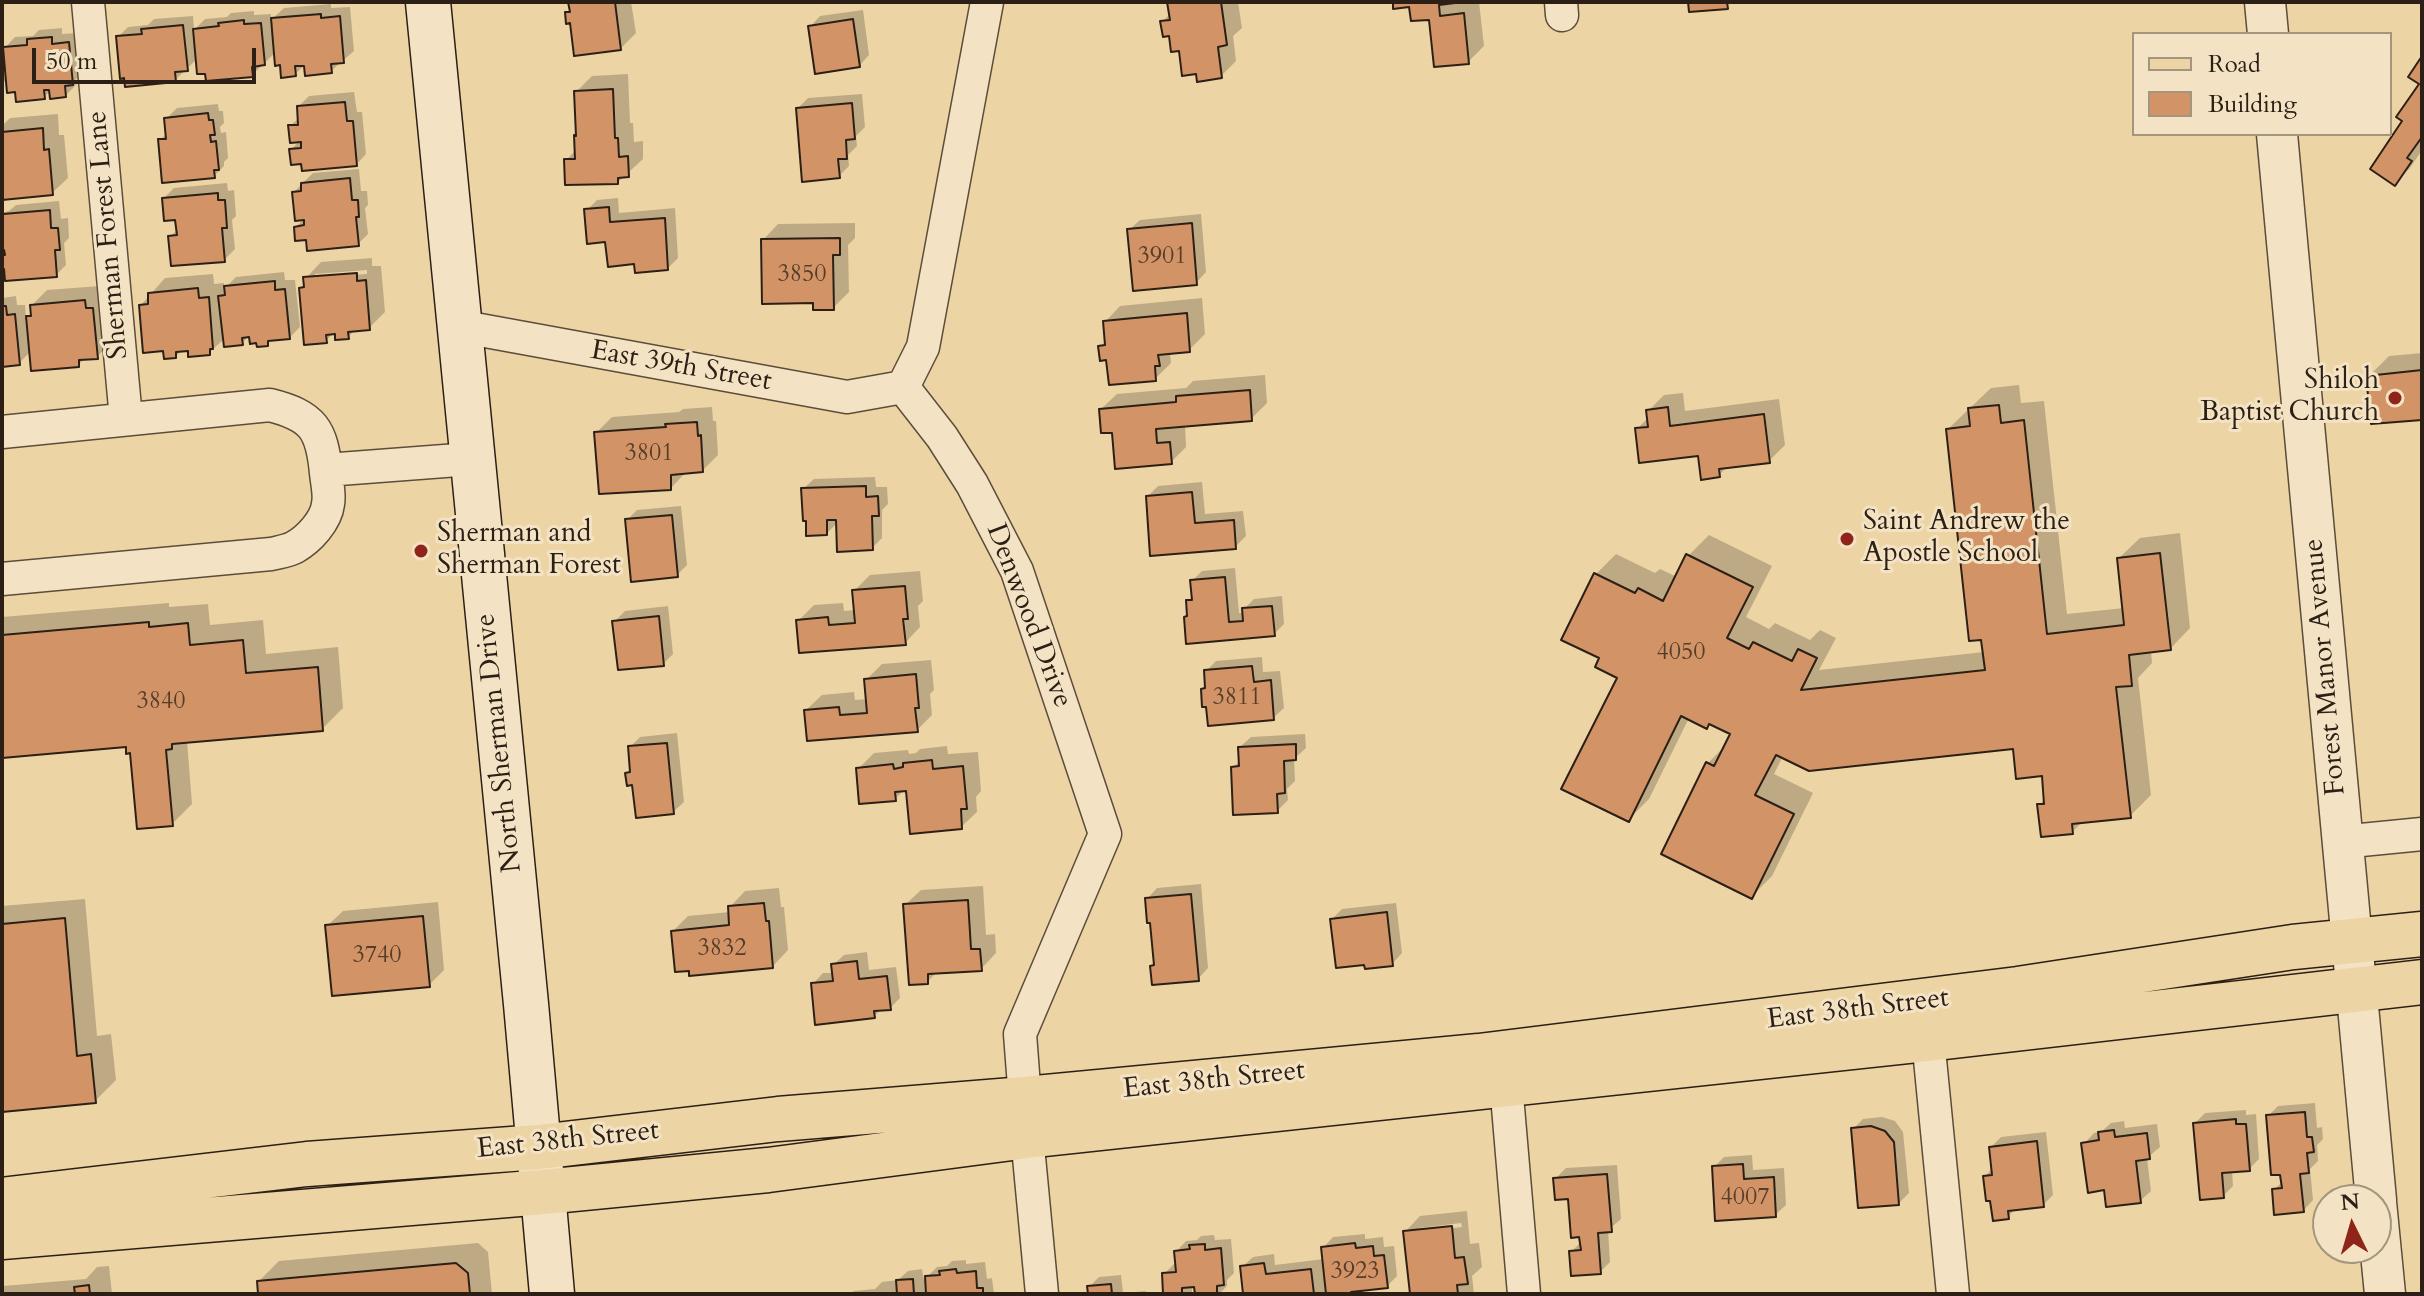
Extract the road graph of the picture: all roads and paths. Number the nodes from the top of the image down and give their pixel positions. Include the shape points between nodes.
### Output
1 (88, 2) edge
2 (428, 2) edge
3 (987, 2) edge
4 (2265, 2) edge
5 (2268, 32) edge
6 (2277, 136) edge
7 (458, 326) junction
8 (903, 387) junction
9 (126, 419) junction
10 (2, 432) edge
11 (471, 459) junction
12 (326, 470) junction
13 (2, 579) edge
14 (2422, 834) edge
15 (2341, 842) junction
16 (2422, 934) edge
17 (2351, 941) junction
18 (2422, 982) edge
19 (2355, 989) junction
20 (1928, 1039) junction
21 (1506, 1084) junction
22 (1026, 1118) junction
23 (539, 1147) junction
24 (2374, 1184) edge
25 (543, 1192) junction
26 (2, 1200) edge
27 (2, 1237) edge
28 (2382, 1264) edge
29 (552, 1294) edge
30 (1042, 1294) edge
31 (1524, 1294) edge
32 (1953, 1294) edge
33 (2385, 1294) edge

1 - 9 street, Sherman Forest Lane
2 - 7 main road, North Sherman Drive
3 - 8 street via 923,347
4 - 5 street
6 - 15 street, Forest Manor Avenue
7 - 8 street, East 39th Street via 847,397
7 - 11 main road, North Sherman Drive
8 - 22 street, Denwood Drive via 972,484 1017,571 1105,834 1020,1034
9 - 10 street
9 - 12 street via 270,405 291,410 319,433
11 - 12 street
11 - 23 main road, North Sherman Drive
12 - 13 street via 329,504 324,516 293,548
14 - 15 street
15 - 17 street, Forest Manor Avenue
16 - 17 main road, East 38th Street
17 - 19 street, Forest Manor Avenue
17 - 22 main road, East 38th Street
18 - 19 main road, East 38th Street
19 - 20 main road, East 38th Street
19 - 24 street, Forest Manor Avenue
20 - 21 main road, East 38th Street
20 - 32 street
21 - 22 main road, East 38th Street
21 - 31 street
22 - 23 main road, East 38th Street via 778,1119
22 - 25 main road, East 38th Street via 768,1170
22 - 30 street, Denwood Drive
23 - 25 main road, North Sherman Drive
23 - 26 main road, East 38th Street via 307,1164
25 - 27 main road, East 38th Street
25 - 29 main road, North Sherman Drive
28 - 33 street, Forest Manor Avenue

